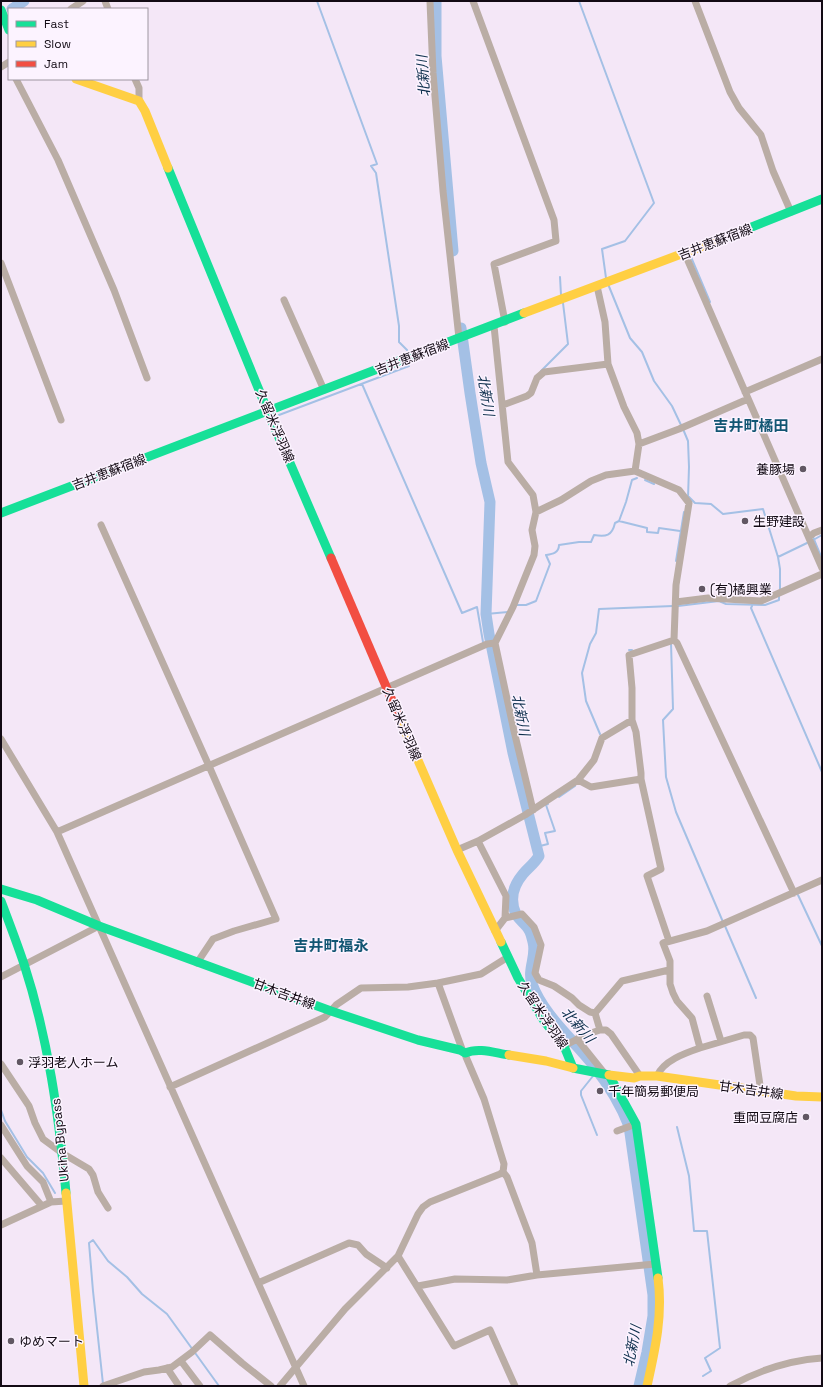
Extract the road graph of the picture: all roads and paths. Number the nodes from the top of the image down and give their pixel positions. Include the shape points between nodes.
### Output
1 (82, 1) edge
2 (430, 1) edge
3 (473, 1) edge
4 (695, 1) edge
5 (72, 8) edge
6 (1, 10) edge
7 (8, 28) edge
8 (16, 80) edge
9 (79, 80) edge
10 (135, 80) edge
11 (139, 102) junction
12 (822, 199) edge
13 (791, 212) junction
14 (686, 254) junction
15 (1, 263) edge
16 (603, 283) junction
17 (284, 300) dead end
18 (505, 322) junction
19 (494, 326) junction
20 (463, 337) junction
21 (822, 359) edge
22 (608, 364) junction
23 (147, 378) dead end
24 (324, 390) junction
25 (747, 395) junction
26 (503, 405) junction
27 (268, 412) junction
28 (61, 420) dead end
29 (638, 444) junction
30 (635, 471) junction
31 (536, 512) junction
32 (1, 513) edge
33 (101, 525) dead end
34 (822, 530) edge
35 (809, 537) junction
36 (822, 568) edge
37 (822, 574) edge
38 (676, 604) junction
39 (671, 641) junction
40 (492, 643) junction
41 (386, 688) junction
42 (632, 720) junction
43 (1, 739) edge
44 (209, 766) junction
45 (641, 780) junction
46 (580, 782) junction
47 (529, 812) junction
48 (57, 832) junction
49 (478, 841) junction
50 (457, 850) junction
51 (822, 880) edge
52 (1, 889) edge
53 (794, 893) junction
54 (1, 902) edge
55 (505, 918) junction
56 (99, 926) junction
57 (495, 931) junction
58 (669, 941) junction
59 (508, 957) junction
60 (197, 963) junction
61 (24, 964) junction
62 (669, 970) junction
63 (1, 977) edge
64 (438, 983) junction
65 (707, 996) dead end
66 (331, 1012) junction
67 (595, 1013) junction
68 (600, 1030) junction
69 (577, 1039) junction
70 (720, 1041) junction
71 (566, 1045) junction
72 (700, 1048) junction
73 (465, 1053) junction
74 (1, 1064) edge
75 (573, 1068) junction
76 (600, 1074) junction
77 (640, 1076) junction
78 (657, 1076) junction
79 (170, 1087) junction
80 (761, 1092) junction
81 (822, 1097) edge
82 (634, 1124) junction
83 (1, 1125) edge
84 (617, 1131) dead end
85 (62, 1153) junction
86 (1, 1158) edge
87 (503, 1172) junction
88 (66, 1201) junction
89 (51, 1202) junction
90 (42, 1206) junction
91 (108, 1208) dead end
92 (1, 1225) edge
93 (398, 1256) junction
94 (654, 1264) junction
95 (387, 1268) junction
96 (537, 1275) junction
97 (258, 1283) junction
98 (418, 1286) junction
99 (822, 1358) edge
100 (181, 1361) junction
101 (167, 1368) junction
102 (296, 1368) junction
103 (105, 1385) edge
104 (84, 1386) edge
105 (179, 1386) edge
106 (200, 1386) edge
107 (271, 1386) edge
108 (280, 1386) edge
109 (304, 1386) edge
110 (515, 1386) edge
111 (647, 1386) edge
112 (730, 1386) edge

1 - 5 street
2 - 20 street via 443,191
3 - 18 street via 554,220 556,240 494,264
4 - 13 street via 730,92 739,108 761,135
6 - 7 main road
8 - 23 street via 58,160 114,290
9 - 11 main road
10 - 11 street via 139,88
11 - 27 main road, 久留米浮羽線 via 145,110
12 - 13 main road, 吉井恵蘇宿線
13 - 14 main road, 吉井恵蘇宿線
14 - 16 main road, 吉井恵蘇宿線
14 - 25 street
15 - 28 street
16 - 18 main road, 吉井恵蘇宿線
16 - 22 street
17 - 24 street
18 - 19 main road, 吉井恵蘇宿線
19 - 20 main road, 吉井恵蘇宿線
19 - 26 street
20 - 24 main road, 吉井恵蘇宿線
21 - 25 street
22 - 26 street via 544,372 536,378 531,393
22 - 29 street via 637,433
24 - 27 main road, 吉井恵蘇宿線
25 - 29 street via 682,428
25 - 35 street
26 - 31 street via 508,462 533,495
27 - 32 main road, 吉井恵蘇宿線
27 - 41 main road, 久留米浮羽線
29 - 30 street
30 - 31 street via 591,480 561,500
30 - 38 street via 679,490 687,500
31 - 40 street via 532,530 534,556 513,607
33 - 44 street
34 - 35 street via 814,532
35 - 36 street
37 - 38 street via 761,600 708,598
38 - 39 street
39 - 42 street via 629,655
39 - 53 street via 677,643 681,650
40 - 41 street
40 - 47 street via 514,731
41 - 44 street
41 - 50 main road, 久留米浮羽線
42 - 45 street via 636,732
42 - 46 street via 602,738 594,760
43 - 48 street
44 - 48 street
44 - 60 street via 276,919 213,939
45 - 46 street via 591,787
45 - 58 street via 662,869 647,876
46 - 47 street
47 - 49 street
48 - 56 street
49 - 50 street
49 - 55 street via 506,896
50 - 57 main road, 久留米浮羽線
51 - 53 street
52 - 56 main road, 甘木吉井線 via 37,900
53 - 58 street via 707,932
54 - 61 main road, Ukiha Bypass
55 - 57 street
55 - 67 street via 522,914 534,927 540,945 535,973 539,980 554,986 579,1005
56 - 60 main road, 甘木吉井線
56 - 61 street
56 - 79 street
57 - 59 main road, 久留米浮羽線
58 - 62 street via 663,943 670,961
59 - 64 street via 481,974
59 - 71 main road, 久留米浮羽線 via 544,1021
60 - 66 main road, 甘木吉井線
61 - 63 street
61 - 85 main road, Ukiha Bypass via 39,1019 56,1102
62 - 67 street via 622,982
62 - 72 street via 673,993 692,1018
64 - 66 street via 408,987 361,988 336,1004
64 - 73 street
65 - 70 street
66 - 73 main road, 甘木吉井線
66 - 79 street
67 - 68 street
68 - 69 street
68 - 77 street via 606,1030 611,1034
69 - 71 street
69 - 76 street
70 - 72 street
70 - 80 street via 744,1035 753,1038
71 - 75 main road, 久留米浮羽線
72 - 78 street via 674,1058
73 - 75 main road, 甘木吉井線 via 478,1050
73 - 87 street via 484,1100 504,1164
74 - 85 street via 29,1106 43,1139
75 - 76 main road
76 - 77 main road, 甘木吉井線 via 634,1078
76 - 82 main road via 631,1112
77 - 78 main road, 甘木吉井線
78 - 80 main road, 甘木吉井線
79 - 97 street
80 - 81 main road, 甘木吉井線
82 - 84 street
82 - 94 main road
83 - 89 street via 27,1166 43,1182
85 - 88 main road, Ukiha Bypass
85 - 91 street via 89,1169
86 - 90 street
87 - 93 street via 423,1207
87 - 96 street via 532,1244
88 - 89 street
88 - 104 main road, Ukiha Bypass
89 - 90 street
90 - 92 street
93 - 95 street
93 - 98 street
94 - 96 street
94 - 111 main road via 661,1311
95 - 97 street via 366,1254 358,1245 349,1243
95 - 102 street via 345,1309
96 - 98 street via 507,1280 455,1279
97 - 102 street
98 - 110 street via 454,1346 490,1330
99 - 112 street via 765,1370
100 - 101 street
100 - 106 street
100 - 107 street via 210,1335
101 - 103 street via 144,1372
101 - 105 street
102 - 108 street
102 - 109 street

